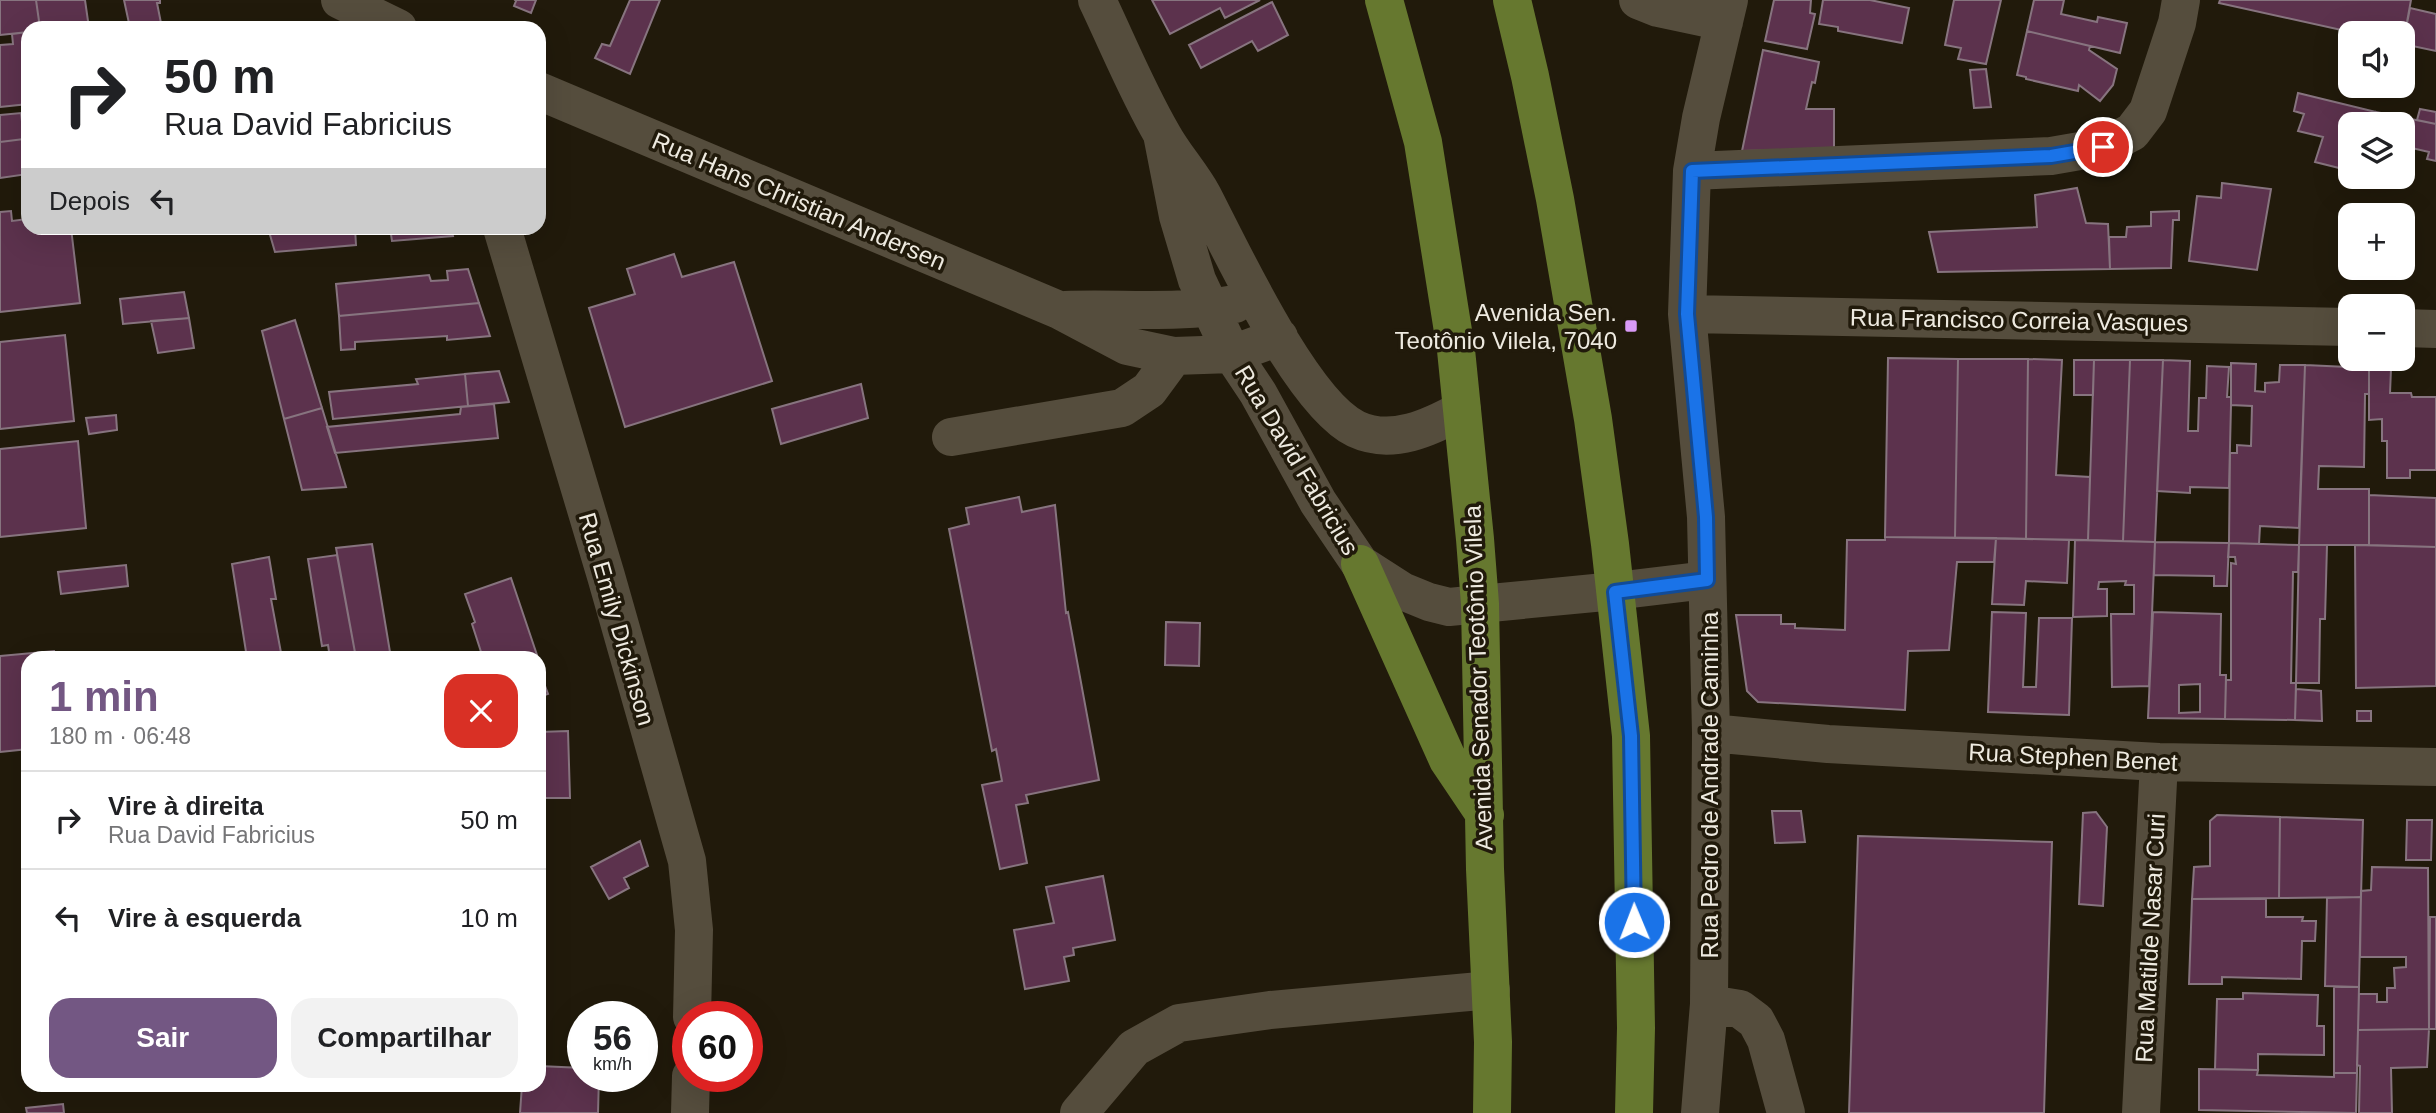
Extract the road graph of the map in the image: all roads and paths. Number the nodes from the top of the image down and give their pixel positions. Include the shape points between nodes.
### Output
1 (340, 0) edge
2 (1097, 0) edge
3 (1384, 0) edge
4 (1512, 0) edge
5 (1638, 0) edge
6 (2181, 0) edge
7 (1726, 11) edge
8 (384, 21) edge
9 (546, 94) edge
10 (1162, 134) junction
11 (1692, 171) junction
12 (504, 235) edge
13 (1259, 300) junction
14 (1210, 309) junction
15 (1059, 310) junction
16 (1687, 314) junction
17 (2338, 327) edge
18 (2415, 328) edge
19 (2436, 329) edge
20 (1279, 337) junction
21 (1232, 354) junction
22 (1174, 356) junction
23 (1462, 410) junction
24 (951, 437) dead end
25 (1360, 564) junction
26 (1707, 580) junction
27 (1615, 592) junction
28 (1480, 604) junction
29 (1711, 733) junction
30 (2159, 762) junction
31 (2436, 767) edge
32 (1485, 815) junction
33 (1491, 990) junction
34 (692, 1001) edge
35 (1709, 1004) junction
36 (691, 1092) edge
37 (690, 1113) edge
38 (1079, 1113) edge
39 (1492, 1113) edge
40 (1634, 1113) edge
41 (1700, 1113) edge
42 (1786, 1113) edge
43 (2141, 1113) edge

1 - 8 street
2 - 10 street, Rua David Fabricius
3 - 23 main road, Avenida Senador Teotônio Vilela via 1423,142
4 - 27 main road via 1576,317
5 - 7 street via 1658,8
6 - 11 street via 2148,111 2132,132 2103,147 2051,156
7 - 11 street, Rua Pedro de Andrade Caminha
9 - 15 street, Rua Hans Christian Andersen
10 - 13 street, Rua David Fabricius
10 - 14 street, Rua David Fabricius via 1181,226
11 - 16 street, Rua Pedro de Andrade Caminha
12 - 34 street, Rua Emily Dickinson via 687,861 694,930
13 - 14 street, Rua Hans Christian Andersen
13 - 20 street, Rua David Fabricius
14 - 15 street, Rua Hans Christian Andersen
14 - 21 street, Rua David Fabricius
15 - 22 street, Rua Hans Christian Andersen via 1127,346
16 - 17 street, Rua Francisco Correia Vasques
16 - 26 street, Rua Pedro de Andrade Caminha via 1706,517
18 - 19 street
20 - 21 street, Rua Hans Christian Andersen
20 - 23 street, Rua David Fabricius via 1327,404 1357,430 1377,436 1413,432
21 - 22 street, Rua Hans Christian Andersen
21 - 25 street, Rua David Fabricius via 1318,502
22 - 24 street via 1149,390 1122,408
23 - 28 main road, Avenida Senador Teotônio Vilela
25 - 28 street, Rua David Fabricius via 1429,602 1449,607
25 - 32 main road via 1448,760
26 - 27 street, Rua David Fabricius
26 - 29 street, Rua Pedro de Andrade Caminha
27 - 28 street, Rua David Fabricius
27 - 40 main road via 1631,736
28 - 32 main road, Avenida Senador Teotônio Vilela
29 - 30 street, Rua Stephen Benet
29 - 35 street, Rua Pedro de Andrade Caminha
30 - 31 street, Rua Stephen Benet
30 - 43 street, Rua Matilde Nasar Curi
32 - 33 main road, Avenida Senador Teotônio Vilela
33 - 38 street via 1180,1023 1134,1048
33 - 39 main road, Avenida Senador Teotônio Vilela
35 - 41 street, Rua Pedro de Andrade Caminha
35 - 42 street via 1740,1009 1756,1021 1766,1040
36 - 37 street

